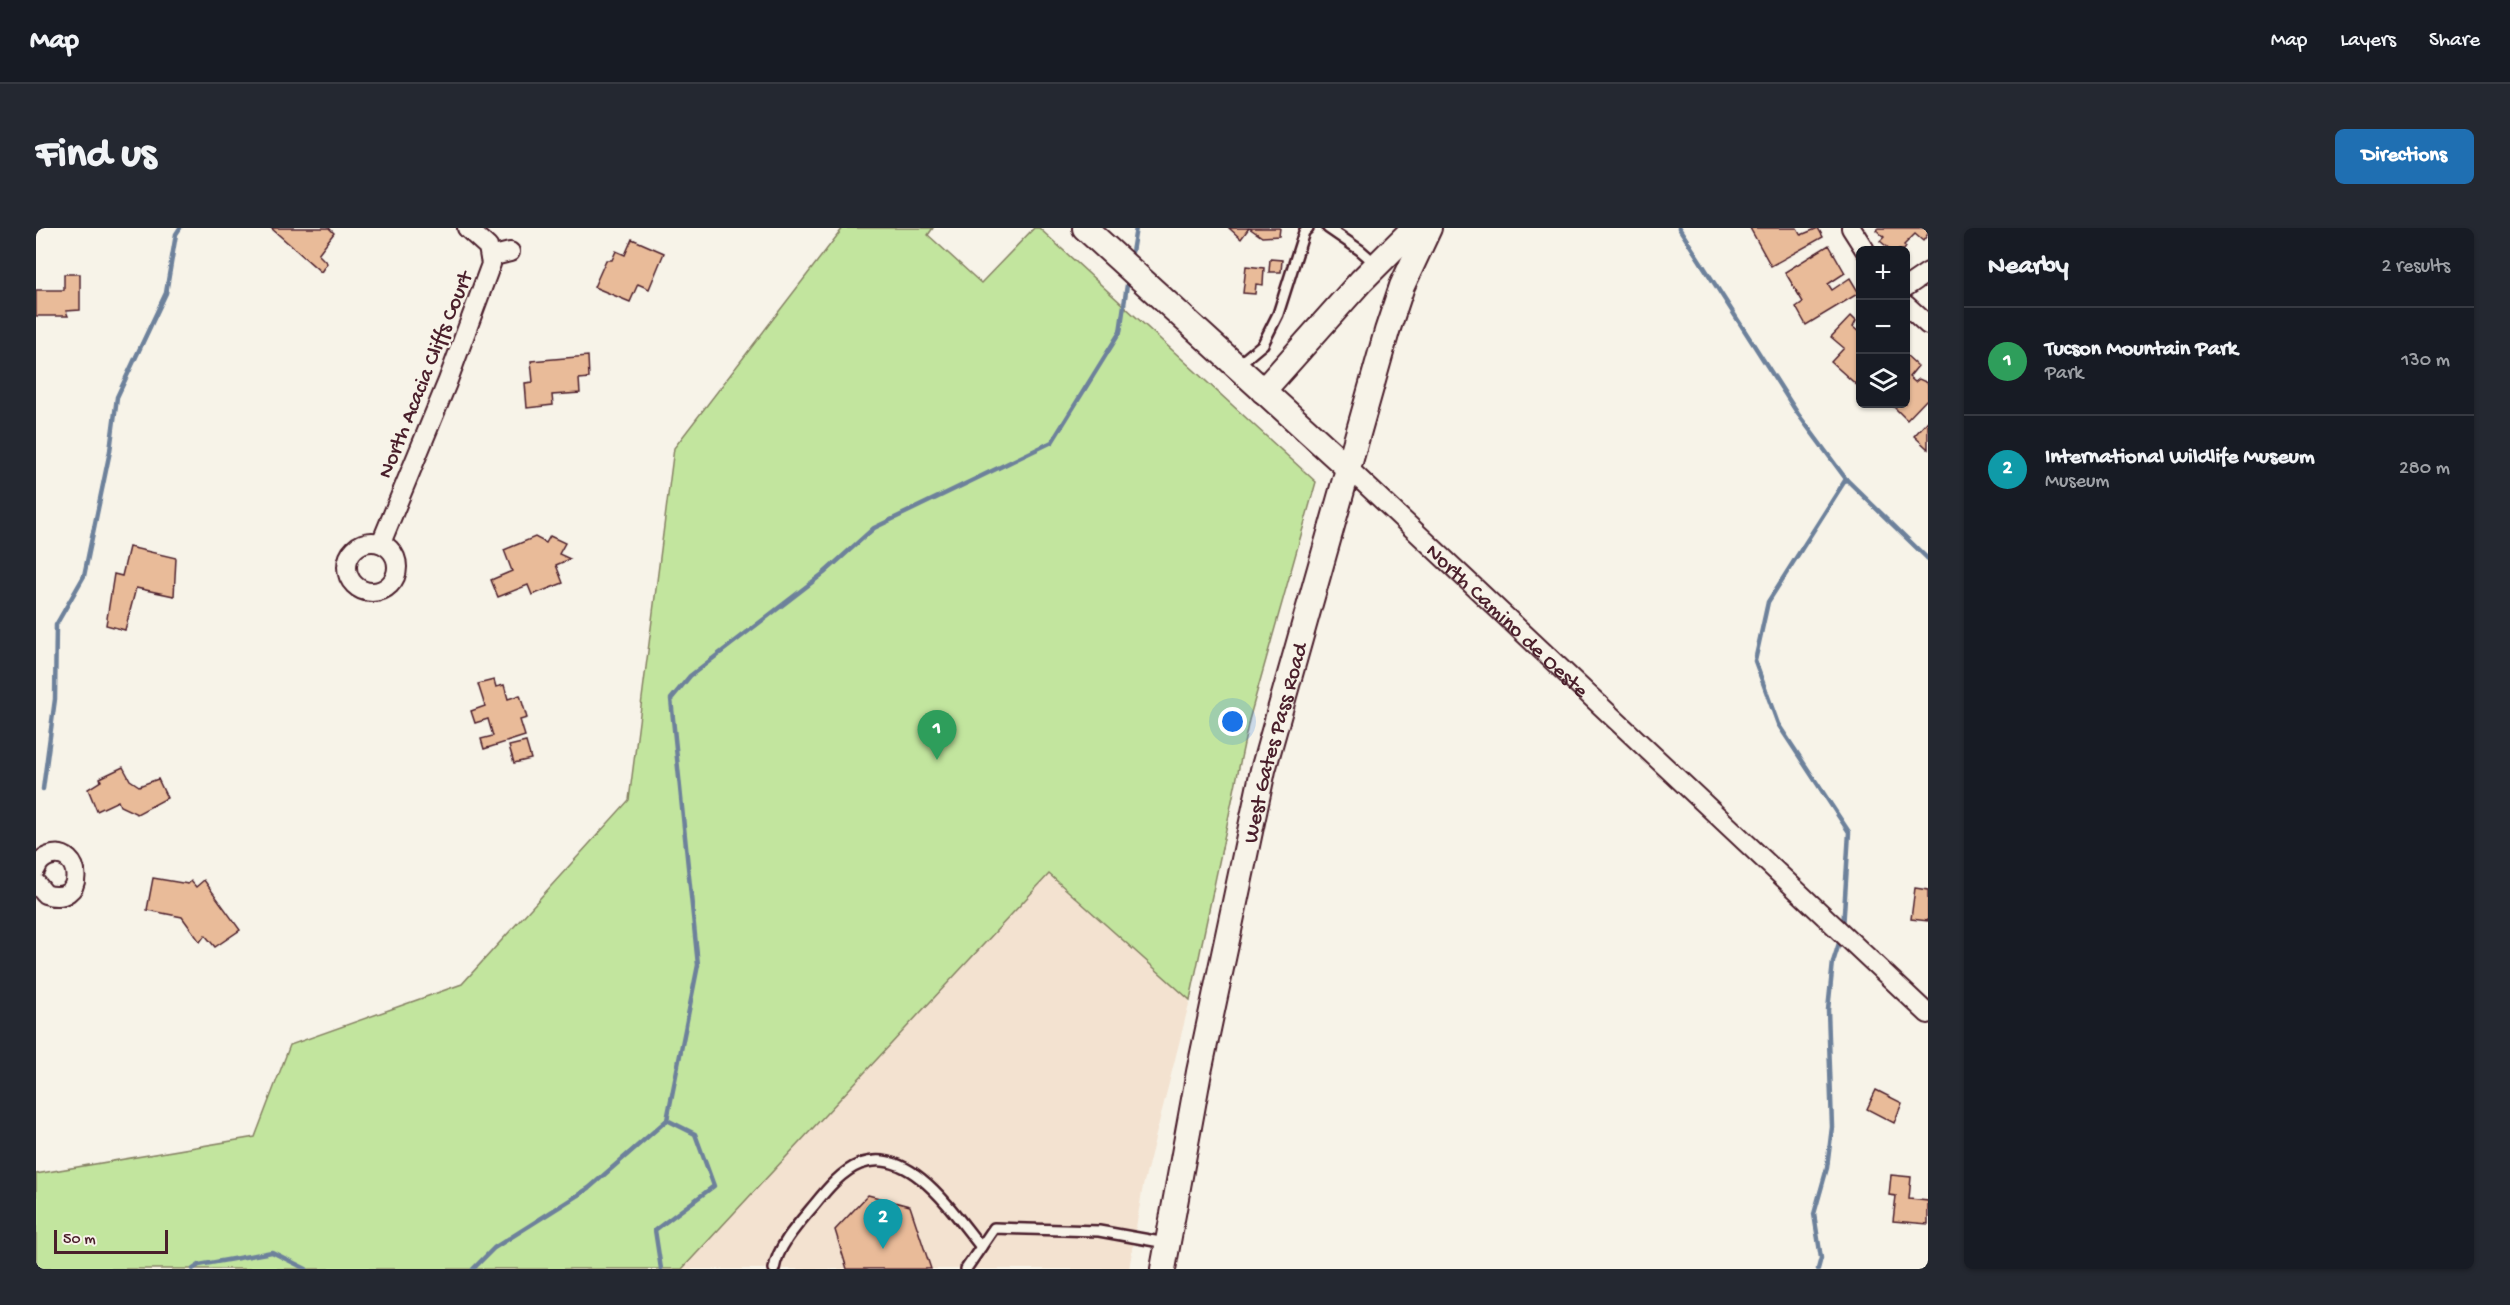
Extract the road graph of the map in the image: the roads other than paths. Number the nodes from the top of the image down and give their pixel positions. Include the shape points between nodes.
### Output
1 (467, 228) edge
2 (1085, 228) edge
3 (1308, 228) edge
4 (1328, 228) edge
5 (1414, 228) edge
6 (1429, 228) edge
7 (1851, 228) edge
8 (1862, 246) edge
9 (510, 252) dead end
10 (490, 257) junction
11 (1377, 265) junction
12 (1928, 273) edge
13 (1910, 284) edge
14 (1910, 309) edge
15 (1928, 325) edge
16 (1236, 366) junction
17 (1263, 391) junction
18 (1347, 467) junction
19 (381, 543) dead end
20 (38, 860) edge
21 (36, 883) edge
22 (1928, 1014) edge
23 (1168, 1243) junction
24 (981, 1247) junction
25 (774, 1269) edge
26 (966, 1269) edge
27 (1163, 1269) edge

1 - 10 street, North Acacia Cliffs Court via 488,247
2 - 16 main road, North Camino de Oeste
3 - 16 lane via 1290,269 1278,314 1263,344
4 - 11 lane
5 - 11 main road
6 - 18 main road, West Gates Pass Road via 1402,286
7 - 8 street
9 - 10 street
10 - 19 street, North Acacia Cliffs Court via 486,283
11 - 17 main road
12 - 13 street
14 - 15 street
16 - 17 main road, North Camino de Oeste
17 - 18 main road, North Camino de Oeste
18 - 22 street, North Camino de Oeste
18 - 23 main road, West Gates Pass Road via 1263,770 1201,1060
20 - 21 street via 62,856 73,864 76,878 71,890 59,896 45,894
23 - 24 lane via 1099,1231 994,1228
23 - 27 main road, West Gates Pass Road
24 - 25 lane via 935,1189 896,1164 878,1160 859,1164 837,1179 798,1225 776,1258
24 - 26 lane

